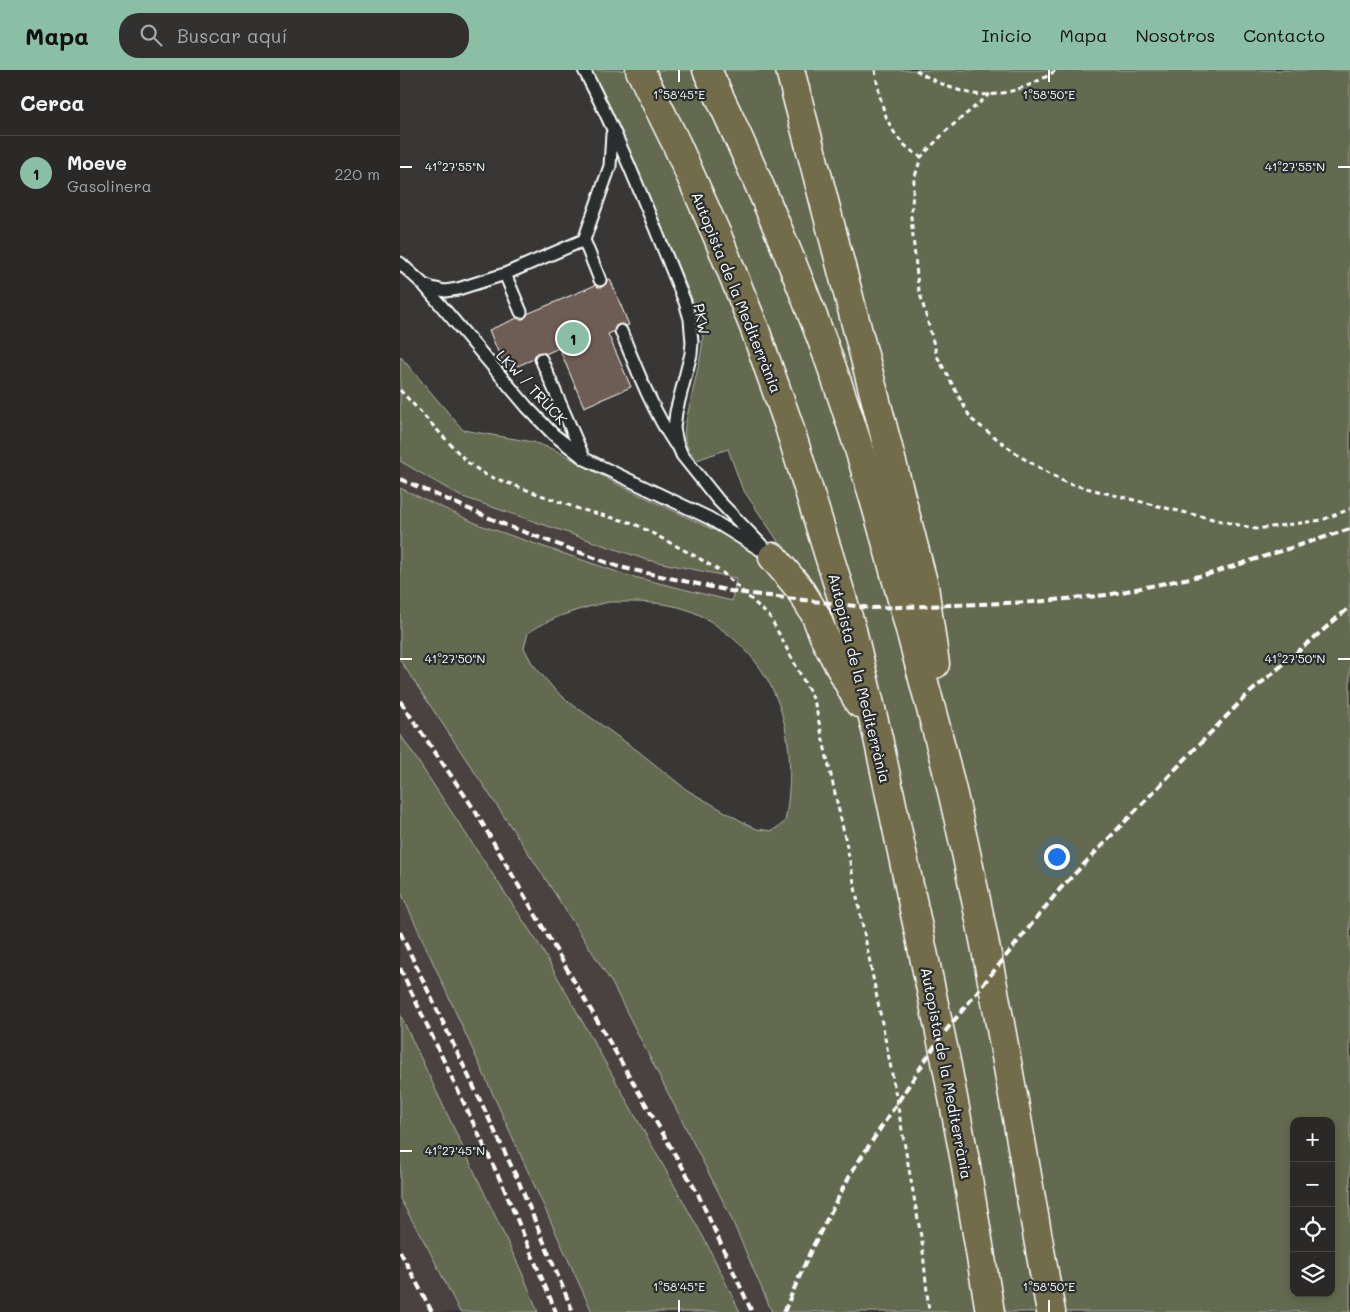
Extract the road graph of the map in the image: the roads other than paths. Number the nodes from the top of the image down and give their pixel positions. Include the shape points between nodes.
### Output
1 (584, 70) edge
2 (640, 70) edge
3 (707, 70) edge
4 (790, 70) edge
5 (612, 130) junction
6 (584, 240) junction
7 (400, 264) edge
8 (400, 274) edge
9 (504, 274) junction
10 (600, 280) dead end
11 (423, 284) junction
12 (521, 312) dead end
13 (621, 331) dead end
14 (541, 359) dead end
15 (682, 455) junction
16 (584, 458) junction
17 (773, 557) junction
18 (878, 738) junction
19 (953, 794) junction
20 (990, 1312) edge
21 (1051, 1312) edge

1 - 5 lane, PKW
2 - 18 highway, Autopista de la Mediterrània via 717,235 782,405 852,630
3 - 19 highway via 779,229 850,422 884,535
4 - 19 highway via 924,586
5 - 6 lane via 610,166
5 - 15 lane, PKW via 690,318 691,354 674,428
6 - 9 lane
6 - 10 lane
7 - 11 lane, LKW / TRUCK
8 - 11 lane
9 - 11 lane via 458,289 445,290
9 - 12 lane
11 - 16 lane, LKW / TRUCK via 527,407 553,434
13 - 15 lane via 652,406
14 - 16 lane
15 - 17 lane, PKW via 718,500
16 - 17 lane, LKW / TRUCK via 709,518
17 - 18 highway via 799,588 815,614
18 - 20 highway, Autopista de la Mediterrània via 946,1061
19 - 21 highway via 997,1006

